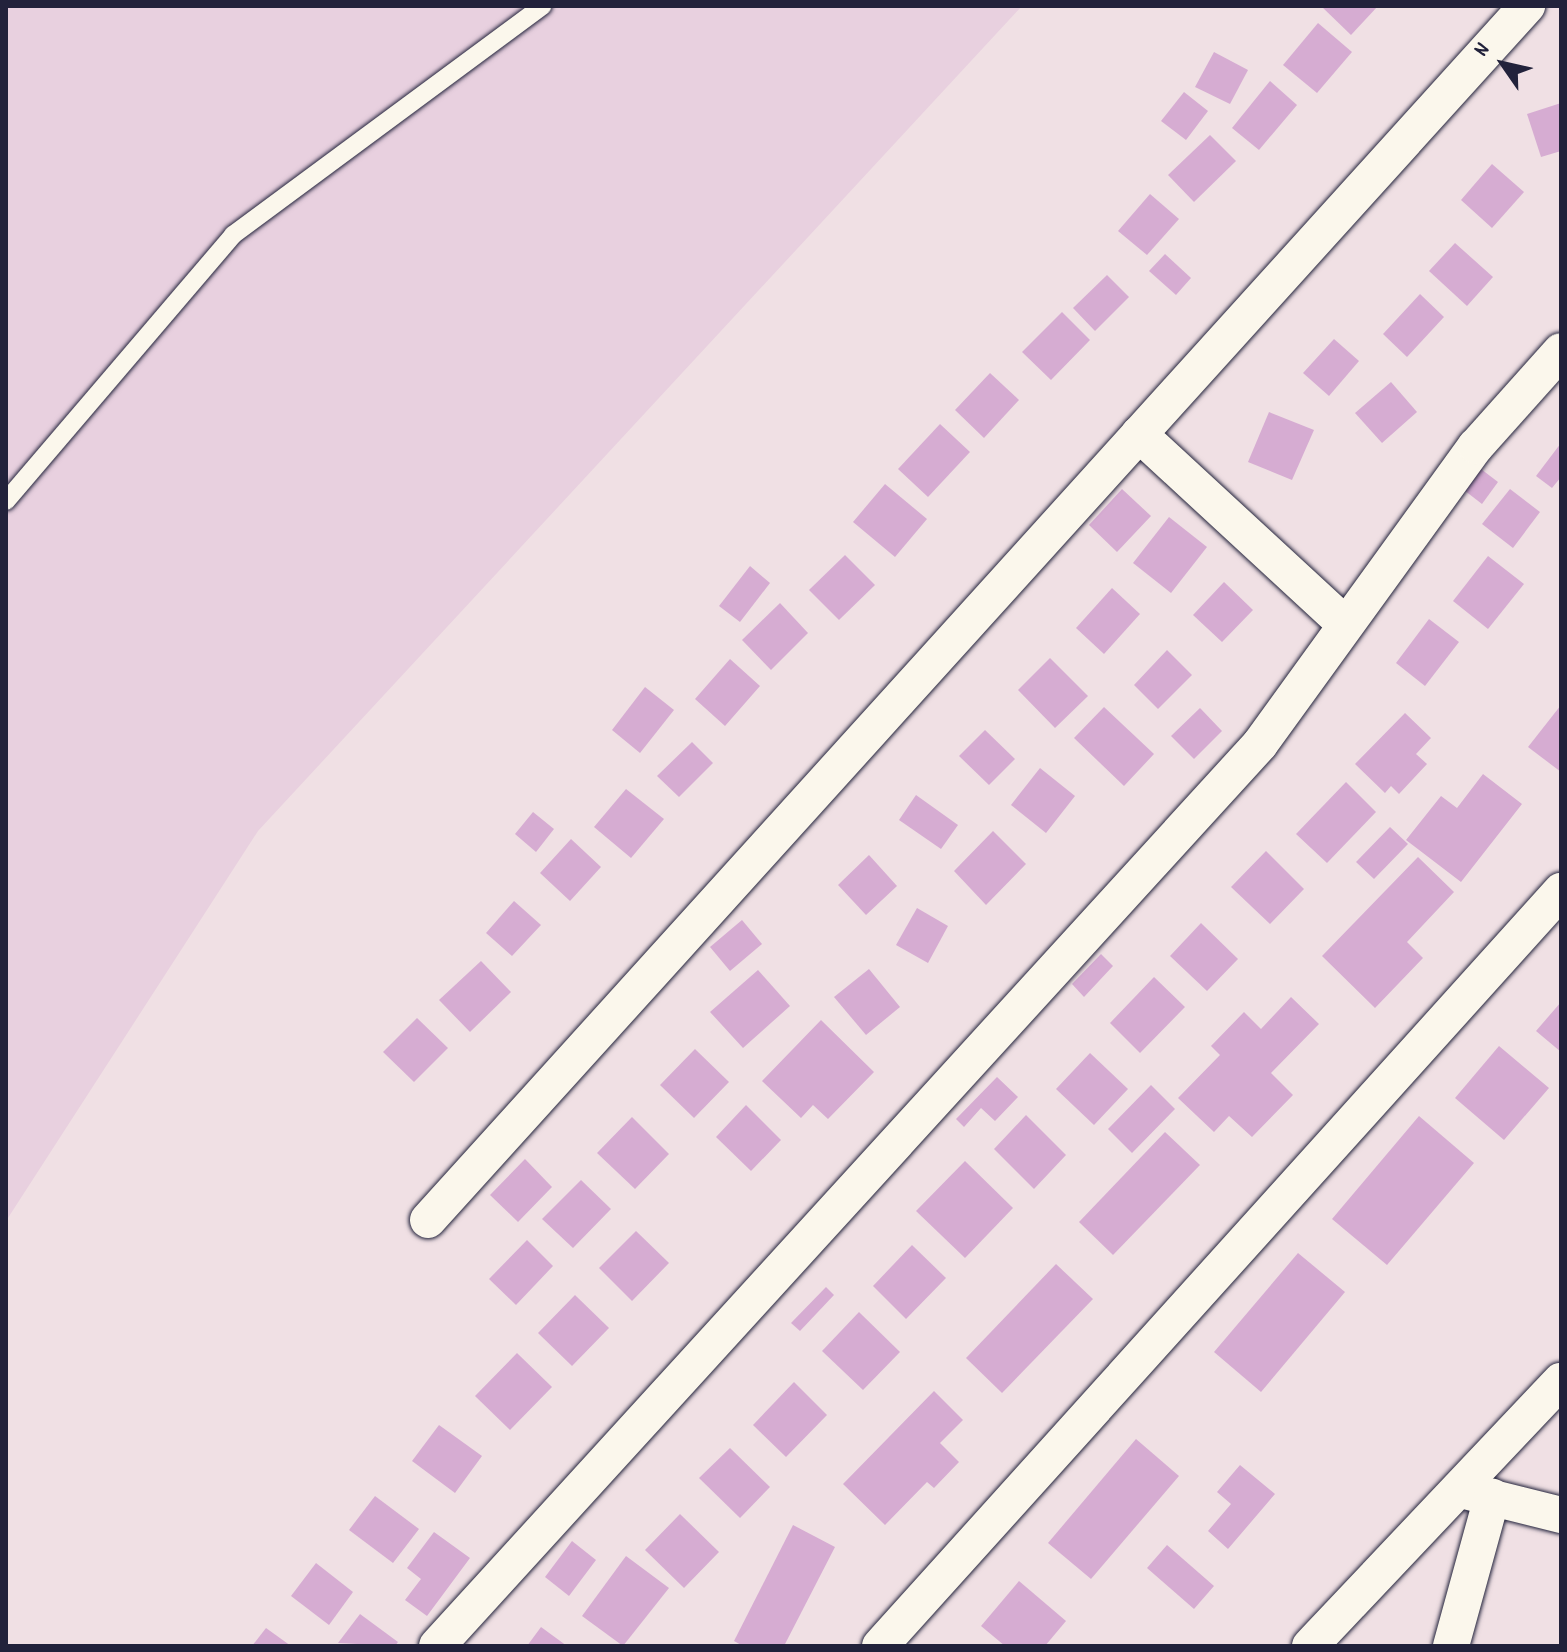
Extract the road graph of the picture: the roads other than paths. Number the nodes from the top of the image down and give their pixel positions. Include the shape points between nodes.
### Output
1 (542, 6) edge
2 (1527, 6) edge
3 (1561, 351) edge
4 (1139, 434) junction
5 (6, 501) edge
6 (1344, 623) junction
7 (1561, 891) edge
8 (428, 1220) dead end
9 (1561, 1381) edge
10 (1476, 1493) junction
11 (1561, 1515) edge
12 (437, 1646) edge
13 (880, 1646) edge
14 (1310, 1646) edge
15 (1451, 1646) edge

1 - 5 lane via 233,235
2 - 4 street
3 - 6 street via 1476,446
4 - 6 street
4 - 8 street
6 - 12 street via 1260,744
7 - 13 street
9 - 10 street
10 - 11 street
10 - 14 street
10 - 15 street

